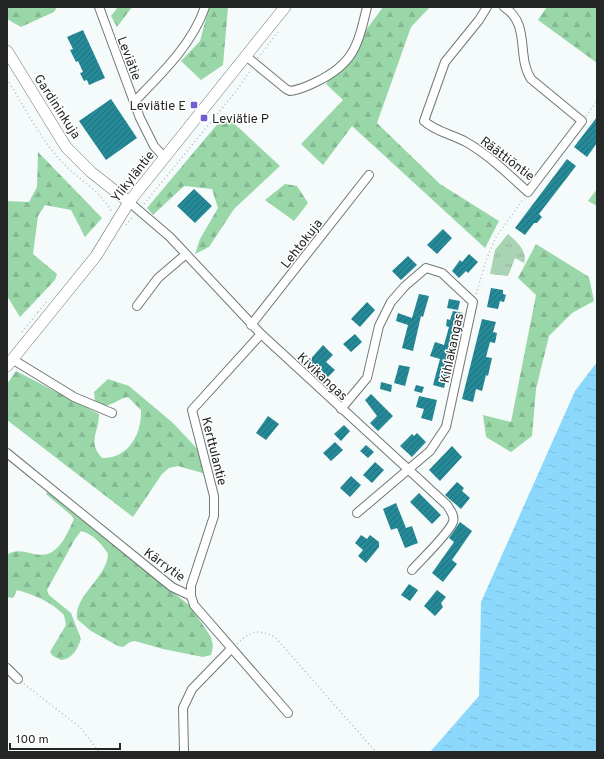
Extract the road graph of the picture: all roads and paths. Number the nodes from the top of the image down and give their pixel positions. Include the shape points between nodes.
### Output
1 (99, 7) edge
2 (205, 7) edge
3 (285, 7) edge
4 (367, 7) edge
5 (487, 7) edge
6 (504, 7) edge
7 (278, 32) dead end
8 (7, 51) edge
9 (250, 60) junction
10 (597, 101) edge
11 (134, 102) junction
12 (582, 121) junction
13 (164, 157) junction
14 (369, 175) dead end
15 (528, 192) junction
16 (129, 202) junction
17 (138, 211) junction
18 (112, 213) dead end
19 (109, 218) dead end
20 (124, 225) dead end
21 (185, 255) junction
22 (52, 295) dead end
23 (473, 302) junction
24 (137, 306) dead end
25 (41, 314) junction
26 (251, 325) junction
27 (20, 334) dead end
28 (261, 334) junction
29 (10, 362) edge
30 (340, 409) junction
31 (112, 413) dead end
32 (7, 453) edge
33 (409, 469) junction
34 (357, 513) dead end
35 (412, 570) dead end
36 (191, 596) junction
37 (231, 649) junction
38 (7, 668) edge
39 (18, 679) joint
40 (288, 713) dead end
41 (100, 752) edge
42 (184, 752) edge
43 (376, 752) edge

1 - 11 street, Leviätie
2 - 11 street via 194,32 172,63
3 - 9 main road, Ylikyläntie
4 - 9 street via 353,51 343,66 333,74 303,88 290,91
5 - 15 street, Räättiöntie via 445,62 424,121 431,127 465,141 493,160
6 - 12 street via 514,16 522,32 526,71 531,79
7 - 9 path
8 - 16 main road, Gardininkuja via 66,147 91,172
9 - 13 main road, Ylikyläntie
9 - 17 path via 237,90
10 - 12 path
11 - 13 street, Leviätie via 149,137
12 - 15 street, Räättiöntie
13 - 16 main road, Ylikyläntie
14 - 26 street, Lehtokuja
15 - 23 path via 496,237
16 - 17 street, Kivikangas
16 - 25 main road, Ylikyläntie via 96,256
17 - 20 path via 127,225
17 - 21 street, Kivikangas via 170,237
18 - 19 path
21 - 24 street via 158,278
21 - 26 street, Kivikangas
22 - 25 path
23 - 30 street, Kihlakangas via 442,273 426,268 391,302 379,326 367,378
23 - 33 street, Kihlakangas via 446,427 430,451
25 - 27 path
25 - 29 main road, Ylikyläntie
26 - 28 street, Kivikangas
28 - 30 street, Kivikangas
28 - 36 street, Kerttulantie via 192,410 214,496 214,516 191,586
29 - 31 street via 74,397
30 - 33 street, Kivikangas
32 - 36 street, Kärrytie via 172,587
33 - 34 street, Kihlakangas
33 - 35 street, Kivikangas via 447,505 453,514 453,522
36 - 37 street, Kärrytie via 194,605
37 - 40 street, Kärrytie
37 - 42 street via 192,689 183,708
37 - 43 path via 249,633 261,631 275,637
38 - 39 street
39 - 41 path via 81,728

